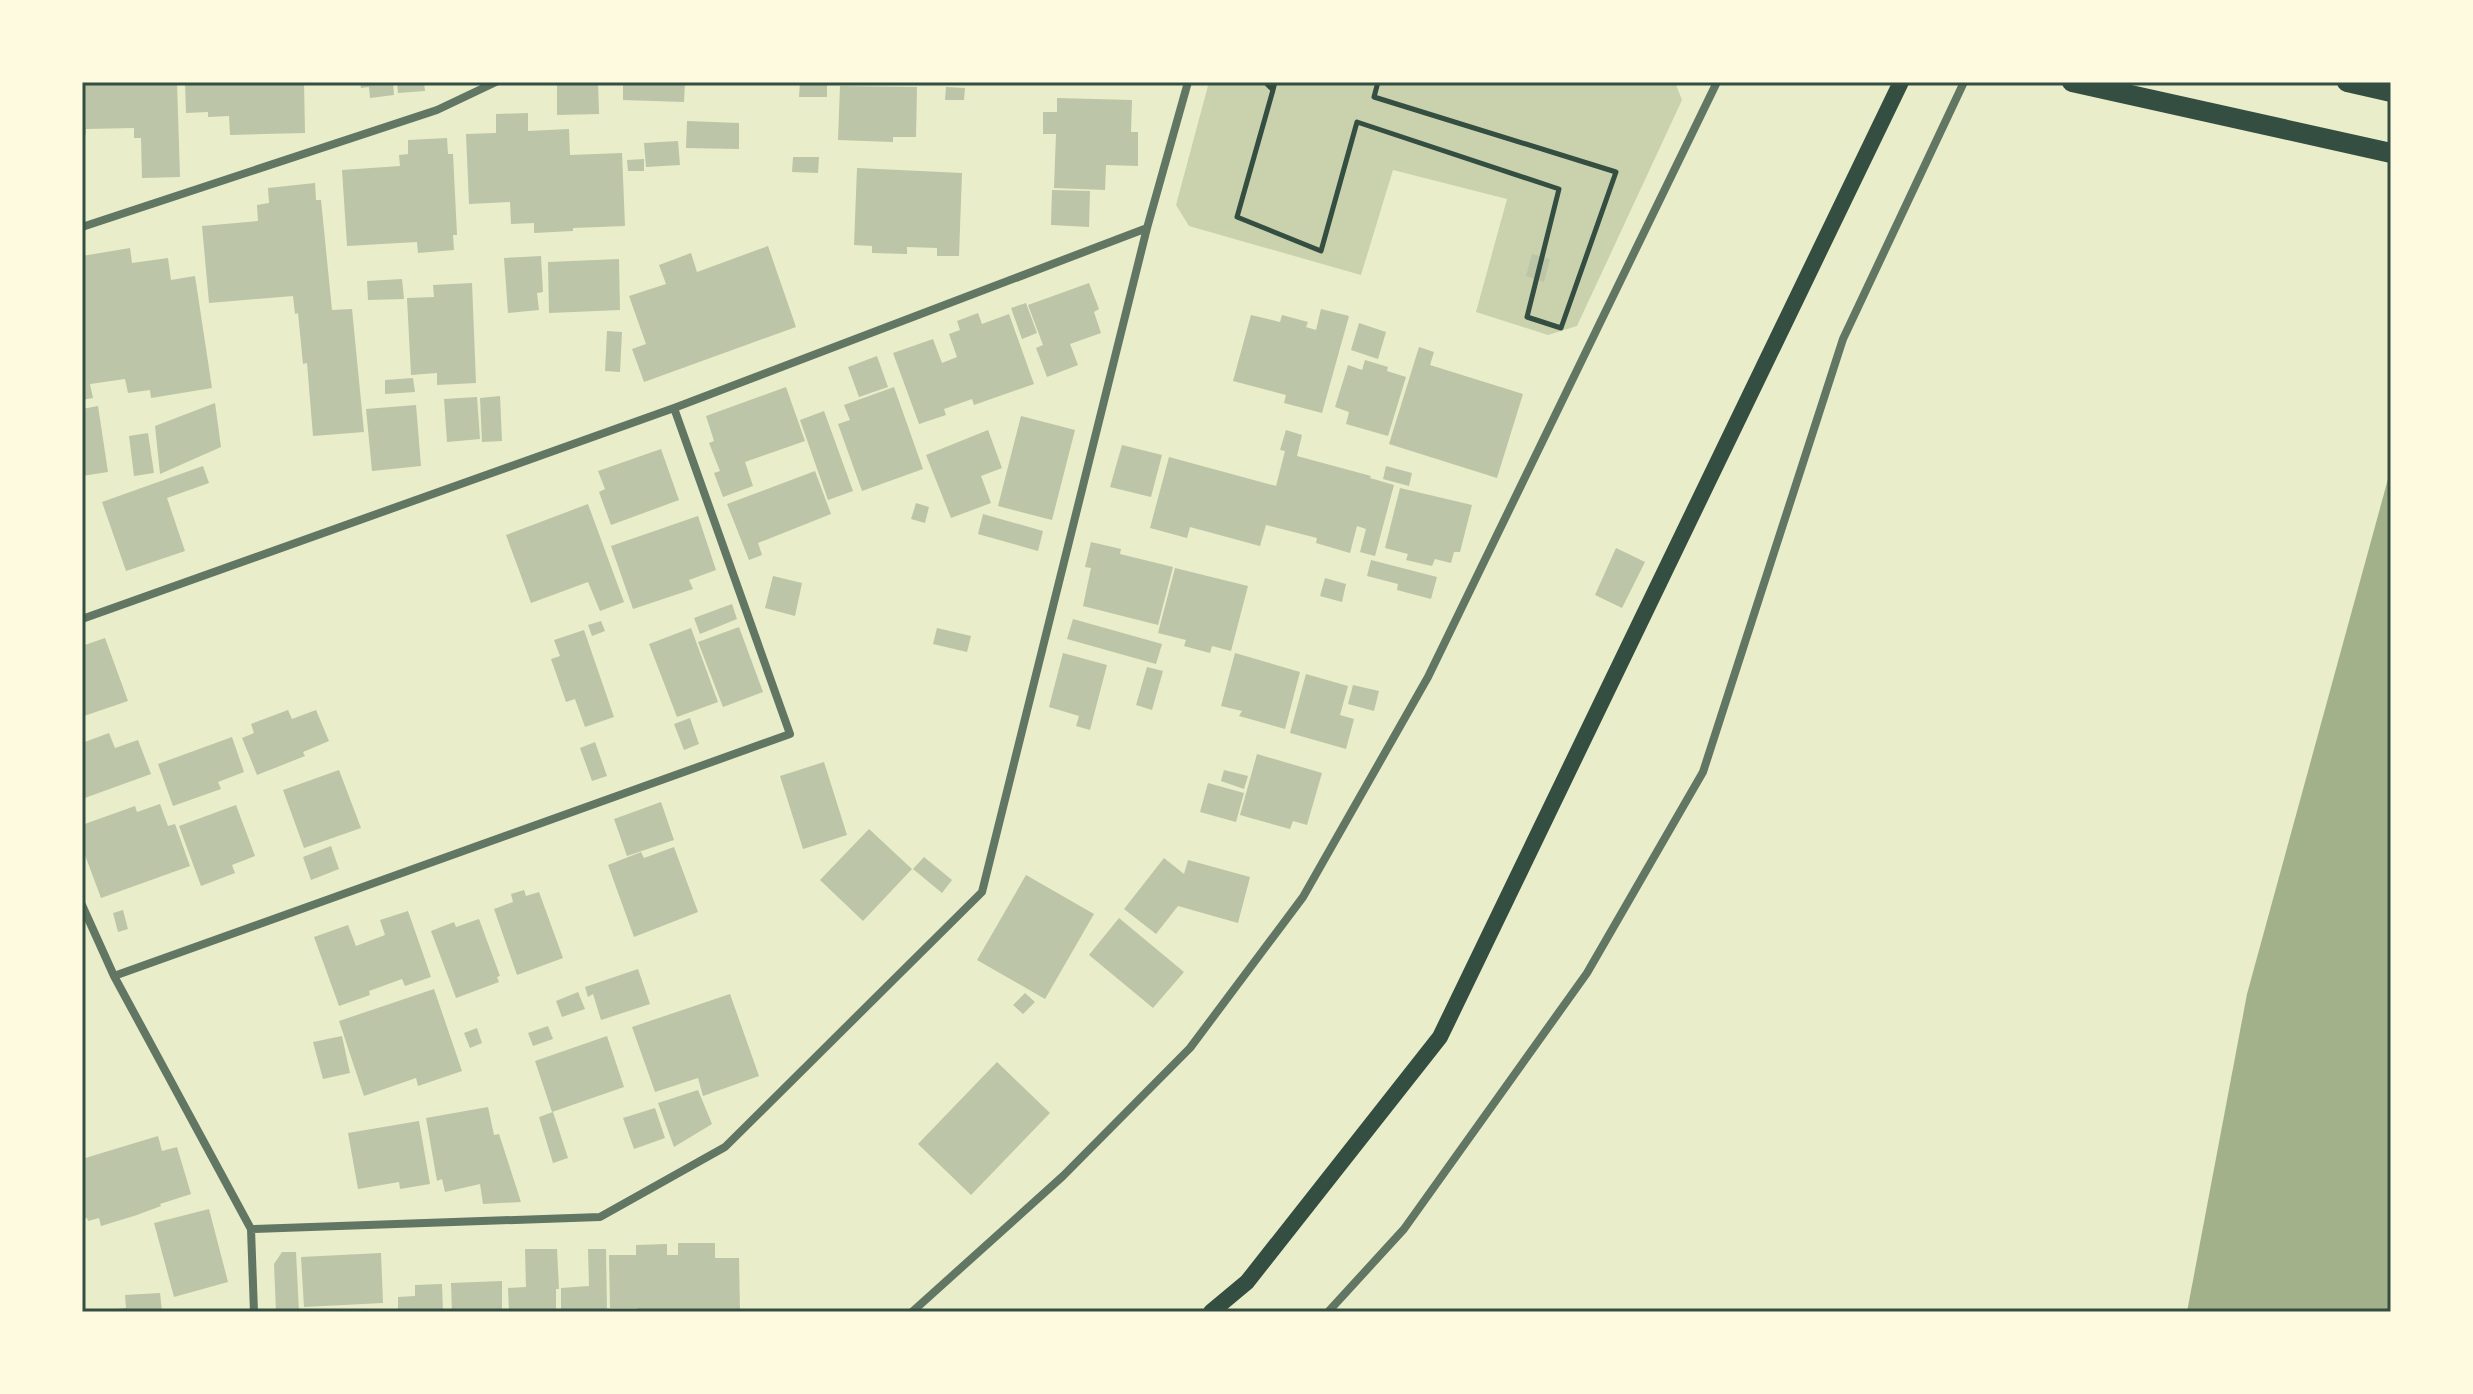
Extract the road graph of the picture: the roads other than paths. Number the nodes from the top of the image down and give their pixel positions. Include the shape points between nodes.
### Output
1 (496, 82) edge
2 (1188, 82) edge
3 (1717, 82) edge
4 (1901, 82) edge
5 (1964, 82) edge
6 (2072, 82) edge
7 (2347, 82) edge
8 (2391, 92) edge
9 (2391, 153) edge
10 (82, 227) edge
11 (1147, 228) junction
12 (674, 408) junction
13 (82, 619) edge
14 (82, 905) edge
15 (114, 976) junction
16 (251, 1229) junction
17 (254, 1312) edge
18 (912, 1312) edge
19 (1211, 1312) edge
20 (1328, 1312) edge

1 - 10 street via 437,110
2 - 11 street
3 - 18 street via 1428,677 1303,897 1190,1048 1063,1176
4 - 19 main road via 1440,1037 1247,1282
5 - 20 street via 1843,339 1703,772 1587,973 1404,1229
6 - 9 main road
7 - 8 main road
11 - 12 street
11 - 16 street via 982,892 725,1147 600,1217
12 - 13 street
12 - 15 street via 790,734
14 - 15 street
15 - 16 street
16 - 17 street

